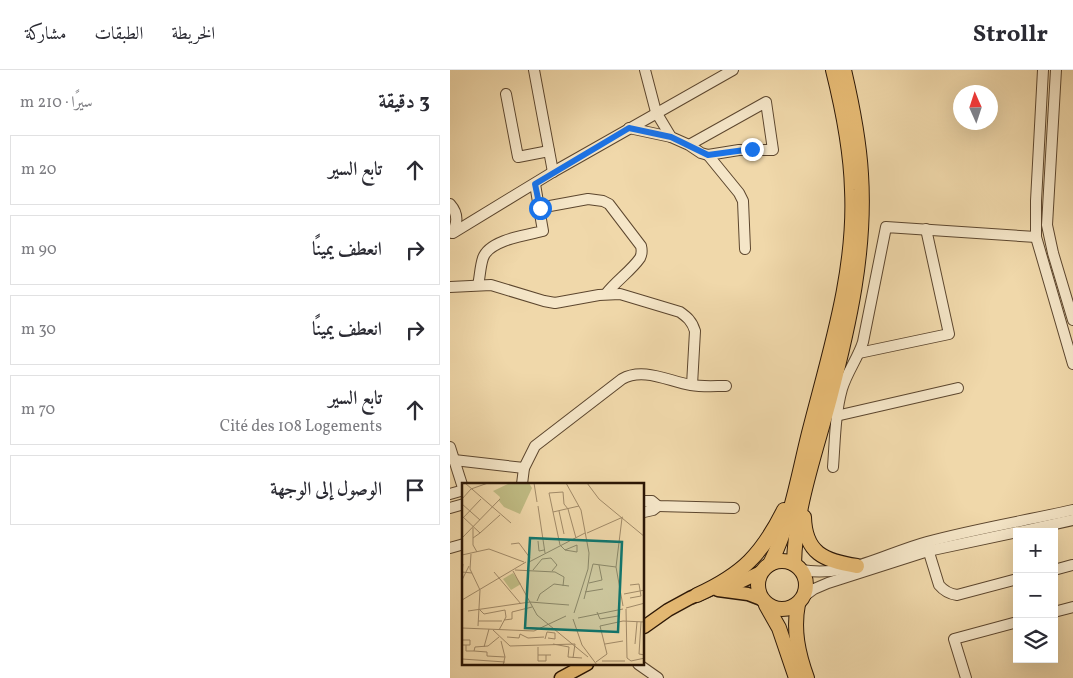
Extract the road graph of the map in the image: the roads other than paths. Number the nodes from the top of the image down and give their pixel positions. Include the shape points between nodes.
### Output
1 (534, 70) edge
2 (645, 70) edge
3 (733, 70) edge
4 (833, 70) edge
5 (844, 70) edge
6 (1043, 70) edge
7 (1056, 70) edge
8 (506, 94) dead end
9 (656, 112) junction
10 (629, 128) junction
11 (671, 137) junction
12 (689, 145) junction
13 (549, 151) junction
14 (708, 155) junction
15 (553, 172) junction
16 (535, 184) junction
17 (451, 205) edge
18 (540, 208) junction
19 (926, 229) junction
20 (452, 234) edge
21 (1036, 237) junction
22 (745, 249) dead end
23 (478, 285) junction
24 (450, 287) edge
25 (606, 294) junction
26 (1073, 320) edge
27 (859, 353) junction
28 (1073, 364) edge
29 (692, 385) junction
30 (726, 386) dead end
31 (958, 388) dead end
32 (836, 416) junction
33 (450, 447) edge
34 (454, 460) junction
35 (833, 467) dead end
36 (524, 468) junction
37 (522, 483) edge
38 (462, 485) edge
39 (799, 496) junction
40 (645, 501) edge
41 (658, 506) junction
42 (734, 508) dead end
43 (1073, 510) edge
44 (645, 512) edge
45 (1073, 520) edge
46 (1036, 528) edge
47 (1013, 533) edge
48 (927, 547) junction
49 (1072, 565) edge
50 (856, 566) junction
51 (798, 567) junction
52 (766, 568) junction
53 (1058, 569) edge
54 (1013, 581) edge
55 (711, 589) junction
56 (697, 595) junction
57 (801, 600) junction
58 (764, 602) junction
59 (1073, 607) edge
60 (1058, 611) edge
61 (1013, 623) edge
62 (645, 626) edge
63 (584, 666) edge
64 (641, 666) edge
65 (566, 677) edge
66 (658, 678) edge
67 (796, 678) edge
68 (807, 678) edge
69 (966, 678) edge

1 - 13 street
2 - 9 street
3 - 9 street
4 - 39 highway via 850,154 849,263
5 - 39 highway via 853,109 861,175 860,256 841,356
6 - 21 street
7 - 26 street via 1047,225
8 - 13 street via 518,157
9 - 10 street
9 - 11 street
10 - 11 street
10 - 15 street
11 - 12 street
12 - 14 street
12 - 14 street via 766,102 773,150 739,150
13 - 15 street
14 - 22 street via 740,193
15 - 16 street
16 - 18 street
16 - 20 street
17 - 20 street via 457,215
18 - 23 street via 542,231 492,247 483,257
18 - 25 street via 588,199 603,201 636,239 641,246 640,258
19 - 21 street
19 - 27 street via 886,227
19 - 27 street via 949,334
21 - 28 street
23 - 24 street
23 - 25 street via 491,285 555,303
25 - 29 street via 628,296 680,312 688,318 695,331
27 - 32 street via 843,387
29 - 30 street
29 - 36 street via 630,374 540,441 531,451
31 - 32 street
32 - 35 street
33 - 34 street
34 - 36 street
34 - 38 street
36 - 37 street
39 - 50 highway via 811,546 833,562
39 - 51 highway
39 - 52 highway
39 - 56 highway via 755,557 718,585
40 - 41 street
41 - 42 street
41 - 44 street
43 - 48 street
45 - 46 street
47 - 48 street
48 - 50 street
48 - 54 street via 939,585 951,594
48 - 57 street via 828,583
49 - 53 street
50 - 51 street via 826,573
51 - 52 highway via 782,561
51 - 57 highway via 806,588
52 - 55 main road via 738,583
52 - 58 highway via 757,585
55 - 56 main road
55 - 58 main road via 748,594
56 - 62 main road
57 - 58 highway via 782,610
57 - 68 highway via 795,634
58 - 67 highway via 779,628
59 - 60 street
61 - 69 street via 954,639
63 - 65 main road
64 - 66 street

